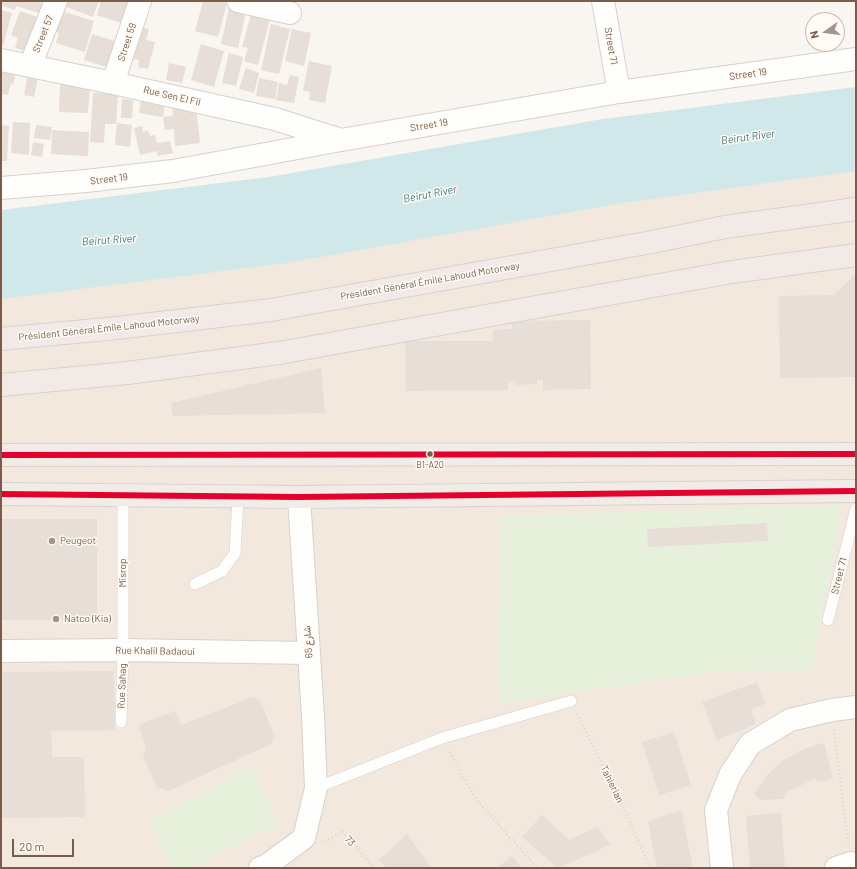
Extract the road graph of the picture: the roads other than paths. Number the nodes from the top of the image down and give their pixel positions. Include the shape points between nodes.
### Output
1 (56, 1) edge
2 (140, 1) edge
3 (238, 1) edge
4 (603, 1) edge
5 (290, 14) dead end
6 (856, 59) edge
7 (1, 60) edge
8 (30, 66) junction
9 (113, 83) junction
10 (619, 92) junction
11 (341, 140) junction
12 (1, 188) edge
13 (856, 208) edge
14 (856, 255) edge
15 (1, 339) edge
16 (1, 385) edge
17 (856, 454) edge
18 (1, 455) edge
19 (856, 491) edge
20 (1, 494) edge
21 (123, 496) junction
22 (238, 497) junction
23 (299, 497) junction
24 (856, 508) edge
25 (195, 584) dead end
26 (828, 620) dead end
27 (123, 650) junction
28 (1, 651) edge
29 (309, 653) junction
30 (571, 701) road end
31 (856, 707) edge
32 (121, 722) dead end
33 (316, 788) junction
34 (264, 867) edge
35 (722, 868) edge

1 - 8 street, Street 57
2 - 9 street, Street 59
3 - 5 street
4 - 10 street, Street 71
6 - 10 street, Street 19
7 - 8 street, Rue Sen El Fil
8 - 9 street, Rue Sen El Fil
9 - 11 street, Rue Sen El Fil via 275,119
10 - 11 street, Street 19
11 - 12 street, Street 19 via 173,172
13 - 15 highway, Président Général Émile Lahoud Motorway via 725,227 271,310
14 - 16 highway via 732,272 279,353 127,373
17 - 18 highway
19 - 23 highway
20 - 21 highway
21 - 22 highway
21 - 27 lane, Misrop
22 - 23 highway
22 - 25 lane via 235,553 222,571
23 - 29 street, شارع 65
24 - 26 lane, Street 71
27 - 28 street, Rue Khalil Badaoui
27 - 29 street, Rue Khalil Badaoui
27 - 32 lane, Rue Sahag
29 - 33 street, شارع 65
30 - 33 lane via 442,738
31 - 35 street via 790,720 750,744 730,774 716,810
33 - 34 street, شارع 65 via 304,838

